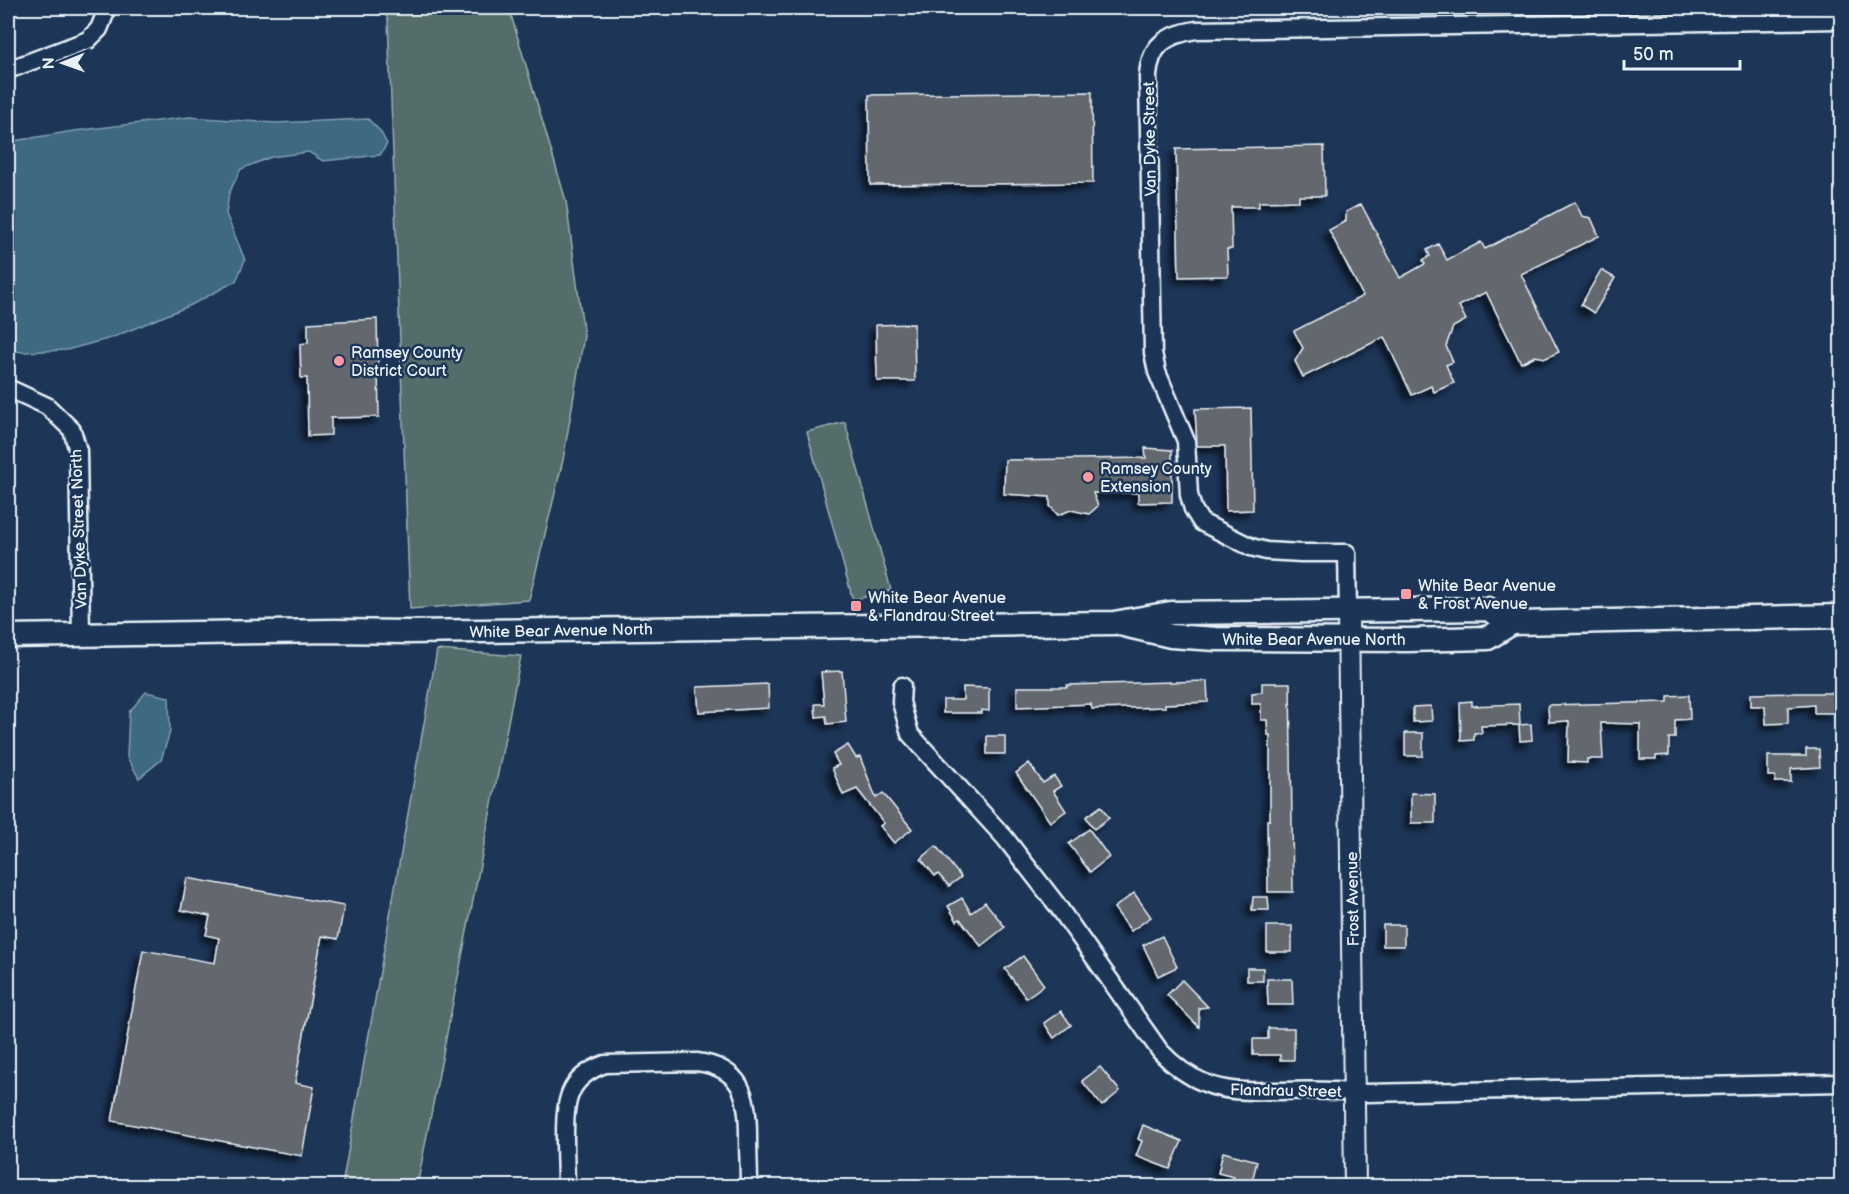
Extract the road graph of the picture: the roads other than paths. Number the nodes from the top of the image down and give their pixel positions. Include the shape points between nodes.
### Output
1 (104, 8) edge
2 (1842, 20) edge
3 (8, 70) edge
4 (8, 388) edge
5 (1348, 611) junction
6 (1842, 616) edge
7 (1114, 623) junction
8 (1512, 623) junction
9 (81, 635) junction
10 (8, 636) edge
11 (1348, 640) junction
12 (902, 686) dead end
13 (1842, 1083) edge
14 (1354, 1092) junction
15 (566, 1186) edge
16 (749, 1186) edge
17 (1355, 1186) edge

1 - 3 street via 99,28 88,40
2 - 5 street, Van Dyke Street via 1196,30 1171,36 1157,47 1148,76 1153,353 1186,441 1193,509 1205,525 1251,547 1284,553 1347,553
4 - 9 street, Van Dyke Street North via 47,406 72,430 78,451
5 - 7 main road, White Bear Avenue North via 1171,613
5 - 8 main road, White Bear Avenue North via 1488,609
5 - 11 street, Frost Avenue
6 - 8 main road, White Bear Avenue North
7 - 9 main road, White Bear Avenue North
7 - 11 main road, White Bear Avenue North via 1171,636
8 - 11 main road, White Bear Avenue North via 1488,638
9 - 10 main road, White Bear Avenue North
11 - 14 street, Frost Avenue
12 - 14 street, Flandrau Street via 901,702 910,734 1012,846 1173,1064 1197,1080 1225,1089
13 - 14 street, Flandrau Street
14 - 17 street, Frost Avenue
15 - 16 street via 567,1101 581,1077 592,1069 615,1063 697,1062 723,1070 743,1091 748,1112

